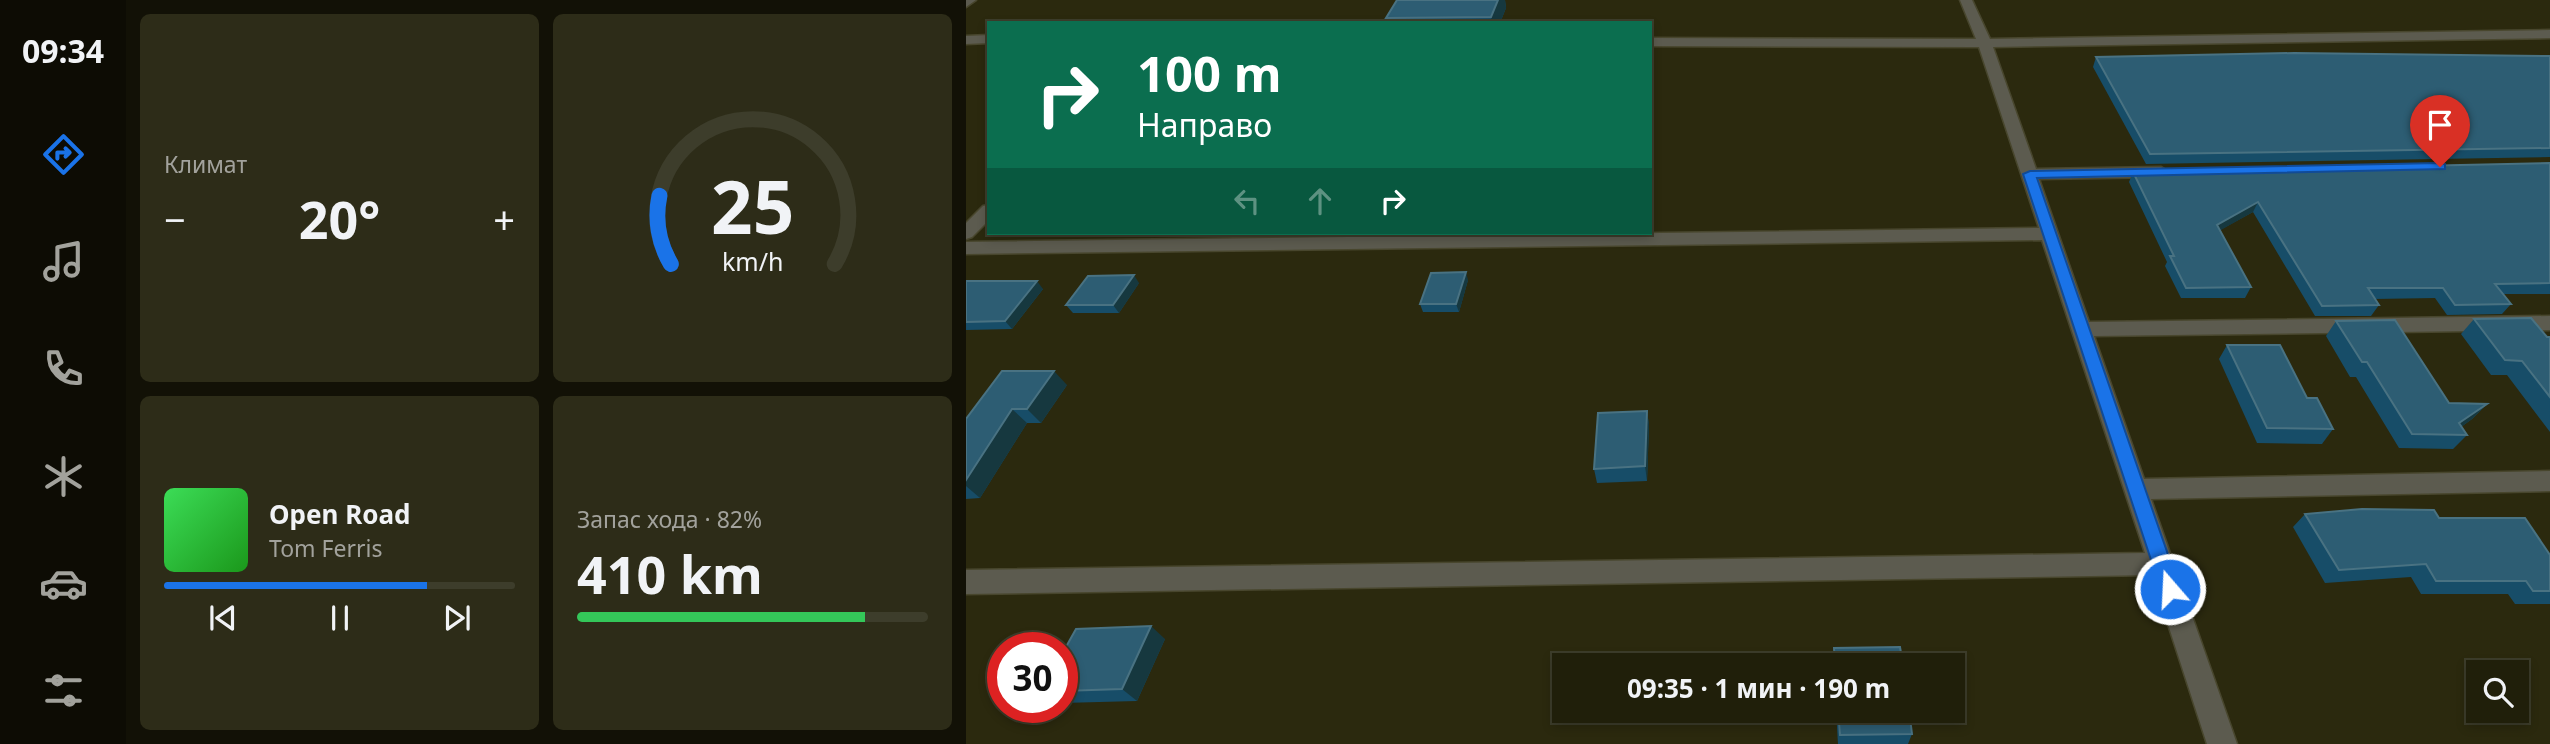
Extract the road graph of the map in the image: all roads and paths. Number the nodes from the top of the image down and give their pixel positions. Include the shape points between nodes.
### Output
1 (971, 0) edge
2 (1966, 0) edge
3 (966, 3) edge
4 (2550, 34) edge
5 (987, 39) edge
6 (966, 40) edge
7 (1652, 42) edge
8 (1985, 43) junction
9 (2180, 172) edge
10 (2030, 174) junction
11 (987, 212) edge
12 (966, 233) edge
13 (2050, 234) junction
14 (966, 248) edge
15 (2550, 323) edge
16 (2082, 329) junction
17 (2550, 481) edge
18 (2136, 489) junction
19 (2162, 564) junction
20 (966, 582) edge
21 (2222, 744) edge

1 - 3 street
2 - 8 street
4 - 8 street
5 - 6 street
7 - 8 street
8 - 10 street
9 - 10 street
10 - 13 street
11 - 12 street
13 - 14 street
13 - 16 street
15 - 16 street
16 - 18 street
17 - 18 street
18 - 19 street
19 - 20 street
19 - 21 street

